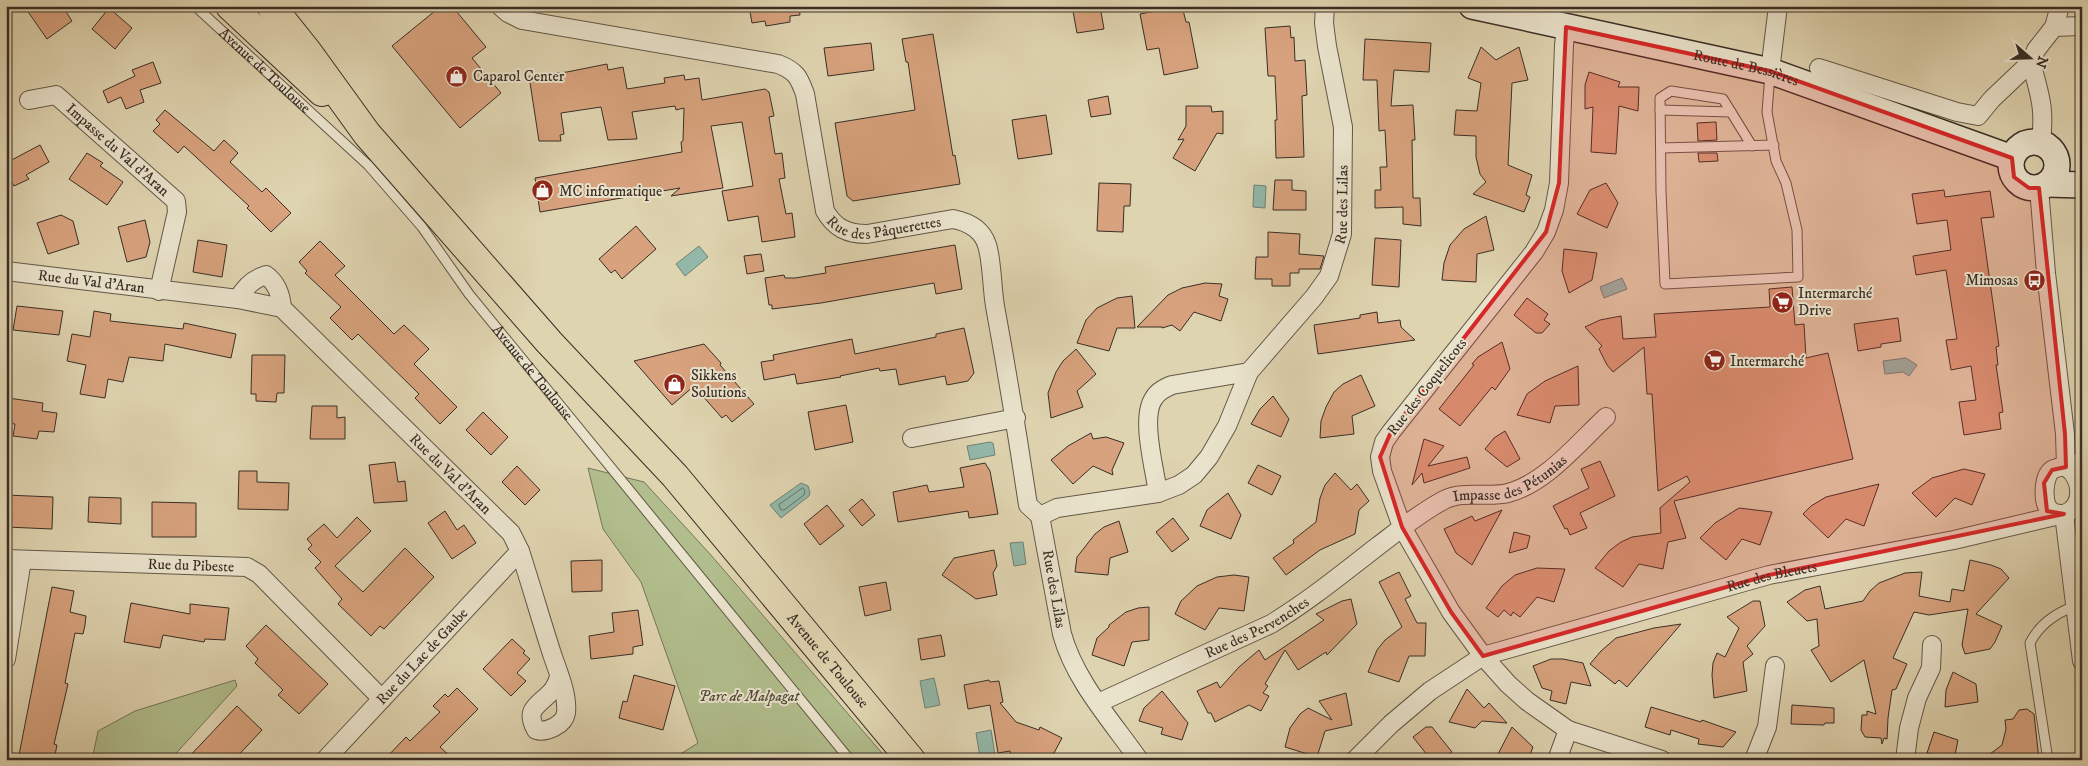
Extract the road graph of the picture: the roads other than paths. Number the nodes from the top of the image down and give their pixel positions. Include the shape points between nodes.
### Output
1 (195, 6) edge
2 (230, 6) edge
3 (271, 6) edge
4 (500, 6) edge
5 (1325, 6) edge
6 (1472, 6) edge
7 (1778, 6) edge
8 (2060, 6) edge
9 (1566, 26) junction
10 (2082, 26) edge
11 (2054, 27) junction
12 (2031, 62) junction
13 (1819, 68) dead end
14 (1770, 71) junction
15 (29, 100) dead end
16 (1660, 110) junction
17 (1731, 112) junction
18 (367, 134) junction
19 (1774, 145) junction
20 (1752, 146) junction
21 (1661, 148) junction
22 (2049, 152) junction
23 (2012, 158) junction
24 (2082, 178) edge
25 (2082, 185) edge
26 (2043, 186) junction
27 (6, 272) edge
28 (159, 291) junction
29 (238, 300) junction
30 (282, 308) junction
31 (1249, 372) junction
32 (1606, 417) dead end
33 (1016, 418) junction
34 (912, 438) dead end
35 (2074, 465) edge
36 (1158, 493) junction
37 (2064, 514) junction
38 (1040, 516) junction
39 (1402, 527) junction
40 (520, 551) junction
41 (14, 559) edge
42 (2075, 606) junction
43 (2080, 643) edge
44 (1932, 645) dead end
45 (1483, 656) junction
46 (6, 659) edge
47 (2082, 661) edge
48 (1775, 666) dead end
49 (559, 676) dead end
50 (382, 699) junction
51 (1098, 703) junction
52 (1568, 730) junction
53 (325, 760) edge
54 (850, 760) edge
55 (911, 760) edge
56 (1139, 760) edge
57 (1355, 760) edge
58 (1557, 760) edge
59 (1662, 760) edge
60 (1754, 760) edge
61 (1906, 760) edge
62 (2048, 760) edge

1 - 54 lane, Avenue de Toulouse via 368,165 422,228 469,294
2 - 18 main road, Avenue de Toulouse
3 - 18 main road, Avenue de Toulouse
4 - 33 street, Rue des Pâquerettes via 522,20 778,64 790,69 800,78 805,94 824,211 832,224 849,233 867,234 953,220 966,222 979,231 987,246
5 - 31 street, Rue des Lilas via 1327,46 1343,127 1342,234 1336,258 1314,297
6 - 9 main road, Route de Bessières
7 - 14 street
8 - 11 street
9 - 14 main road, Route de Bessières
9 - 39 street, Rue des Coquelicots via 1559,183 1554,210 1534,252 1384,442 1380,457 1382,471
10 - 11 street
11 - 12 street
12 - 13 street via 1978,116
12 - 22 street via 2042,99
14 - 19 lane via 1767,112
14 - 23 main road, Route de Bessières
15 - 28 street, Impasse du Val d'Aran via 56,95 176,201 177,212
16 - 17 lane
16 - 17 lane via 1660,98 1671,91 1723,99
16 - 21 lane
17 - 20 lane
18 - 55 main road, Avenue de Toulouse via 549,342 675,476
19 - 20 lane
19 - 21 lane via 1797,230 1798,277 1665,284
20 - 21 lane
22 - 23 main road via 2032,142 2023,144
22 - 24 main road
22 - 26 main road via 2056,170 2053,178
23 - 26 main road via 2011,168 2020,184 2029,188
25 - 26 main road
26 - 35 street via 2046,273 2066,434
27 - 28 street, Rue du Val d'Aran
28 - 29 street, Rue du Val d'Aran
29 - 30 street, Rue du Val d'Aran
29 - 30 street, Rue du Val d'Aran via 257,278 266,275 273,280
30 - 40 street, Rue du Val d'Aran via 511,534
31 - 36 street, Rue des Lilas via 1227,426 1209,457 1194,475
31 - 36 street via 1172,385 1153,398 1148,422
32 - 39 street, Impasse des Pétunias via 1532,483 1506,493 1445,499
33 - 34 street
33 - 38 street, Rue des Pâquerettes via 1028,505
35 - 37 street via 2079,500 2076,508
35 - 37 street via 2052,470 2044,483 2047,508
36 - 38 street, Rue des Lilas via 1057,508
37 - 42 street
37 - 45 street, Rue des Bleuets via 1954,540 1769,575
38 - 51 street, Rue des Lilas via 1067,652
39 - 45 street, Rue des Coquelicots via 1451,612
39 - 51 street, Rue des Pervenches via 1297,608 1271,624
40 - 49 street, Rue du Val d'Aran
40 - 50 street, Rue du Lac de Gaube
41 - 46 street
41 - 50 street, Rue du Pibeste via 247,568 259,574
42 - 43 street
42 - 62 lane via 2061,611 2036,631 2030,644
43 - 47 street
44 - 61 street via 1931,668 1917,698 1909,728
45 - 52 street, Rue des Coquelicots via 1527,701
45 - 57 street via 1430,691
48 - 60 street via 1766,727
50 - 53 street, Rue du Lac de Gaube
51 - 56 street, Rue des Lilas
52 - 58 street
52 - 59 street, Rue des Coquelicots

